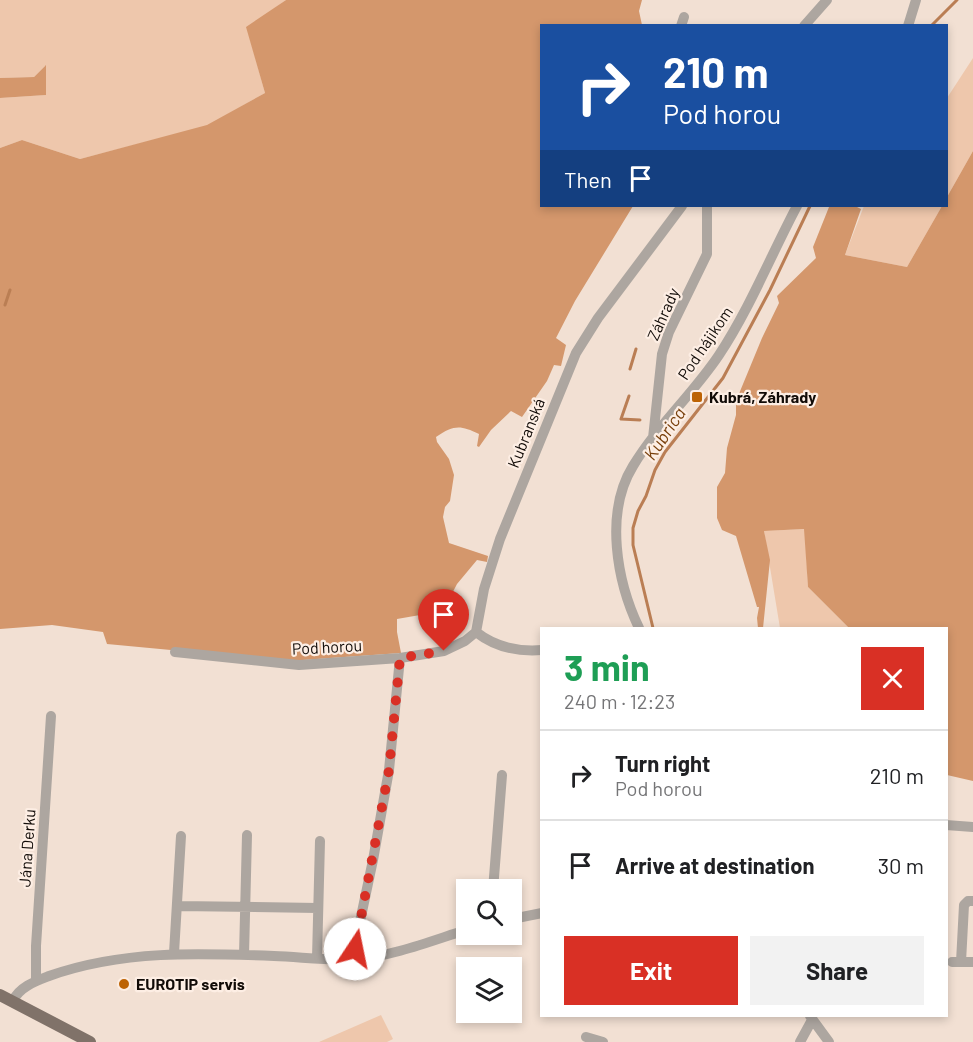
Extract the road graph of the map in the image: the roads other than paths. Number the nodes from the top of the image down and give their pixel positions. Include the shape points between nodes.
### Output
1 (827, 0) edge
2 (916, 0) edge
3 (806, 24) edge
4 (909, 24) edge
5 (681, 207) edge
6 (707, 207) edge
7 (796, 207) edge
8 (653, 438) junction
9 (639, 627) edge
10 (476, 632) junction
11 (540, 650) edge
12 (175, 652) dead end
13 (400, 658) junction
14 (51, 716) dead end
15 (502, 775) dead end
16 (948, 825) edge
17 (973, 827) edge
18 (247, 835) dead end
19 (181, 836) dead end
20 (320, 841) dead end
21 (494, 879) edge
22 (973, 902) edge
23 (178, 906) junction
24 (247, 907) junction
25 (318, 908) junction
26 (540, 913) edge
27 (522, 917) edge
28 (456, 933) edge
29 (174, 954) junction
30 (244, 955) junction
31 (317, 958) junction
32 (352, 959) junction
33 (973, 962) edge
34 (36, 981) junction
35 (0, 995) edge
36 (13, 1000) junction
37 (811, 1018) edge
38 (586, 1037) dead end
39 (90, 1042) edge
40 (603, 1042) edge
41 (800, 1042) edge
42 (829, 1042) edge

1 - 3 street
2 - 4 street
5 - 10 street, Kubranská via 597,318 576,353 500,539
6 - 8 street, Záhrady via 707,254 662,354
7 - 8 street, Pod hájikom via 729,339
8 - 9 street, Pod hájikom via 626,482 617,522 622,585
10 - 11 street via 488,642 512,649
10 - 13 street, Pod horou via 444,651
12 - 13 street, Pod horou via 299,665
13 - 32 street via 389,770
14 - 34 street, Jána Derku
15 - 21 street
16 - 17 street
18 - 24 street
19 - 23 street
20 - 25 street
22 - 33 street via 964,905 957,962
23 - 24 street
23 - 29 street
24 - 25 street
24 - 30 street
25 - 31 street
26 - 27 street
28 - 32 street
29 - 30 street
29 - 34 street via 82,965
30 - 31 street
31 - 32 street
34 - 36 street
35 - 36 main road
36 - 39 main road
37 - 41 street
37 - 42 street
38 - 40 street

